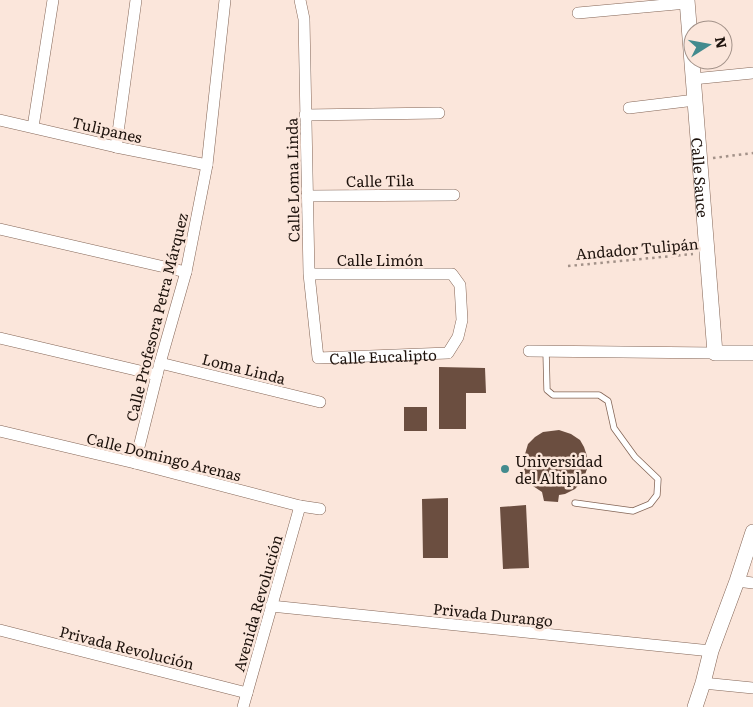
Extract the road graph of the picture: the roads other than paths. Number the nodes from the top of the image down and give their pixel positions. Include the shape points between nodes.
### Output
1 (52, 0) edge
2 (136, 0) edge
3 (225, 0) edge
4 (300, 0) edge
5 (687, 2) edge
6 (578, 13) dead end
7 (753, 73) edge
8 (693, 79) junction
9 (695, 100) junction
10 (628, 108) dead end
11 (439, 113) dead end
12 (305, 115) junction
13 (0, 120) edge
14 (33, 127) junction
15 (116, 147) junction
16 (207, 165) junction
17 (454, 195) dead end
18 (307, 196) junction
19 (0, 229) edge
20 (186, 272) junction
21 (309, 274) junction
22 (0, 338) edge
23 (528, 351) dead end
24 (546, 352) junction
25 (448, 353) joint
26 (715, 353) junction
27 (753, 353) edge
28 (318, 358) joint
29 (160, 363) junction
30 (157, 376) junction
31 (320, 402) dead end
32 (0, 431) edge
33 (135, 463) junction
34 (575, 503) dead end
35 (300, 506) junction
36 (320, 509) dead end
37 (753, 532) edge
38 (737, 581) junction
39 (753, 583) edge
40 (271, 606) junction
41 (0, 630) edge
42 (711, 651) junction
43 (704, 683) junction
44 (753, 688) edge
45 (247, 693) junction
46 (243, 707) edge
47 (695, 707) edge

1 - 14 street
2 - 15 street
3 - 16 street, Calle Profesora Petra Márquez
4 - 12 street, Calle Loma Linda via 304,19
5 - 6 street
5 - 8 street, Calle Sauce
7 - 8 street
8 - 9 street, Calle Sauce
9 - 10 street
9 - 26 street, Calle Sauce
11 - 12 street
12 - 18 street, Calle Loma Linda
13 - 14 street, Tulipanes
14 - 15 street, Tulipanes
15 - 16 street, Tulipanes
16 - 20 street, Calle Profesora Petra Márquez
17 - 18 street, Calle Tila
18 - 21 street, Calle Loma Linda
19 - 20 street
20 - 29 street, Calle Profesora Petra Márquez
21 - 25 street, Calle Limón via 452,274 460,285 462,320 458,337
21 - 28 street, Calle Loma Linda
22 - 30 street
23 - 24 street
24 - 26 street
24 - 34 lane via 547,390 553,395 599,395 608,401 614,428 635,457 658,479 657,495 650,504 633,511
25 - 28 street, Calle Eucalipto
26 - 27 street
29 - 30 street, Calle Profesora Petra Márquez
29 - 31 street, Loma Linda
30 - 33 street, Calle Profesora Petra Márquez
32 - 33 street, Calle Domingo Arenas
33 - 35 street, Calle Domingo Arenas
35 - 36 street, Calle Domingo Arenas
35 - 40 street, Avenida Revolución
37 - 38 street
38 - 39 street
38 - 42 street
40 - 42 street, Privada Durango
40 - 45 street, Avenida Revolución
41 - 45 street, Privada Revolución
42 - 43 street
43 - 44 street
43 - 47 street
45 - 46 street, Avenida Revolución

